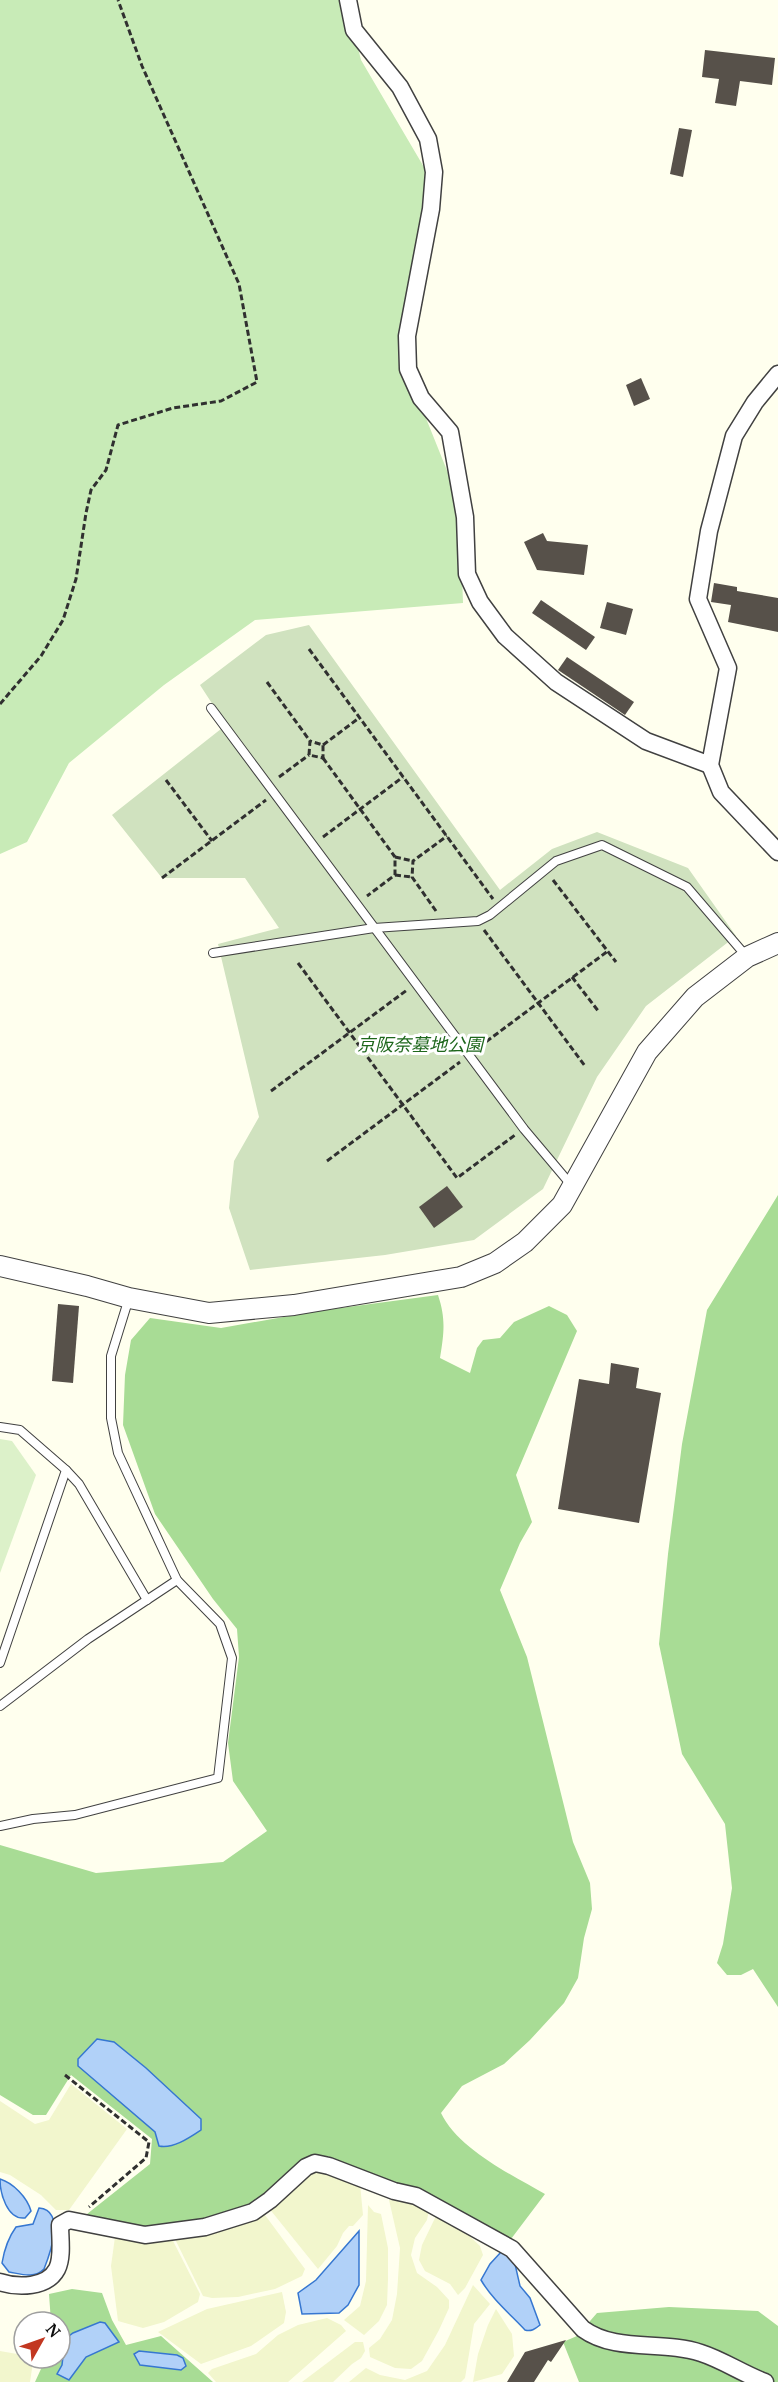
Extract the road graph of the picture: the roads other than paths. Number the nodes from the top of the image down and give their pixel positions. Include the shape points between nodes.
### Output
1 (348, 0) edge
2 (778, 374) edge
3 (211, 708) dead end
4 (710, 765) junction
5 (778, 852) edge
6 (374, 928) junction
7 (778, 943) edge
8 (213, 953) dead end
9 (747, 957) junction
10 (572, 1187) junction
11 (0, 1266) edge
12 (129, 1298) junction
13 (0, 1427) edge
14 (66, 1470) junction
15 (177, 1580) junction
16 (147, 1600) junction
17 (0, 1663) edge
18 (0, 1706) edge
19 (0, 1826) edge
20 (0, 2282) edge
21 (765, 2382) edge

1 - 4 street via 354,30 400,87 428,139 434,172 432,200 407,336 408,369 421,398 450,432 465,517 467,574 480,602 505,636 556,682 646,741
2 - 4 street via 734,436 709,531 698,599 728,668
3 - 6 lane
4 - 5 street via 721,792
6 - 8 lane
6 - 9 lane via 478,921 556,861 602,845 687,887
6 - 10 lane
7 - 9 street
9 - 10 street via 695,997 647,1052
10 - 12 street via 562,1205 525,1242 495,1263 461,1277 294,1305 209,1313
11 - 12 street
12 - 15 lane via 111,1356 111,1418 118,1453
13 - 14 lane via 20,1430
14 - 16 lane via 79,1484
14 - 17 lane
15 - 16 lane
15 - 19 lane via 220,1624 232,1658 218,1778 75,1815
16 - 18 lane
20 - 21 street via 24,2286 44,2282 57,2269 60,2225 69,2220 145,2235 205,2227 253,2212 315,2163 416,2196 512,2249 593,2337 607,2342 700,2352

